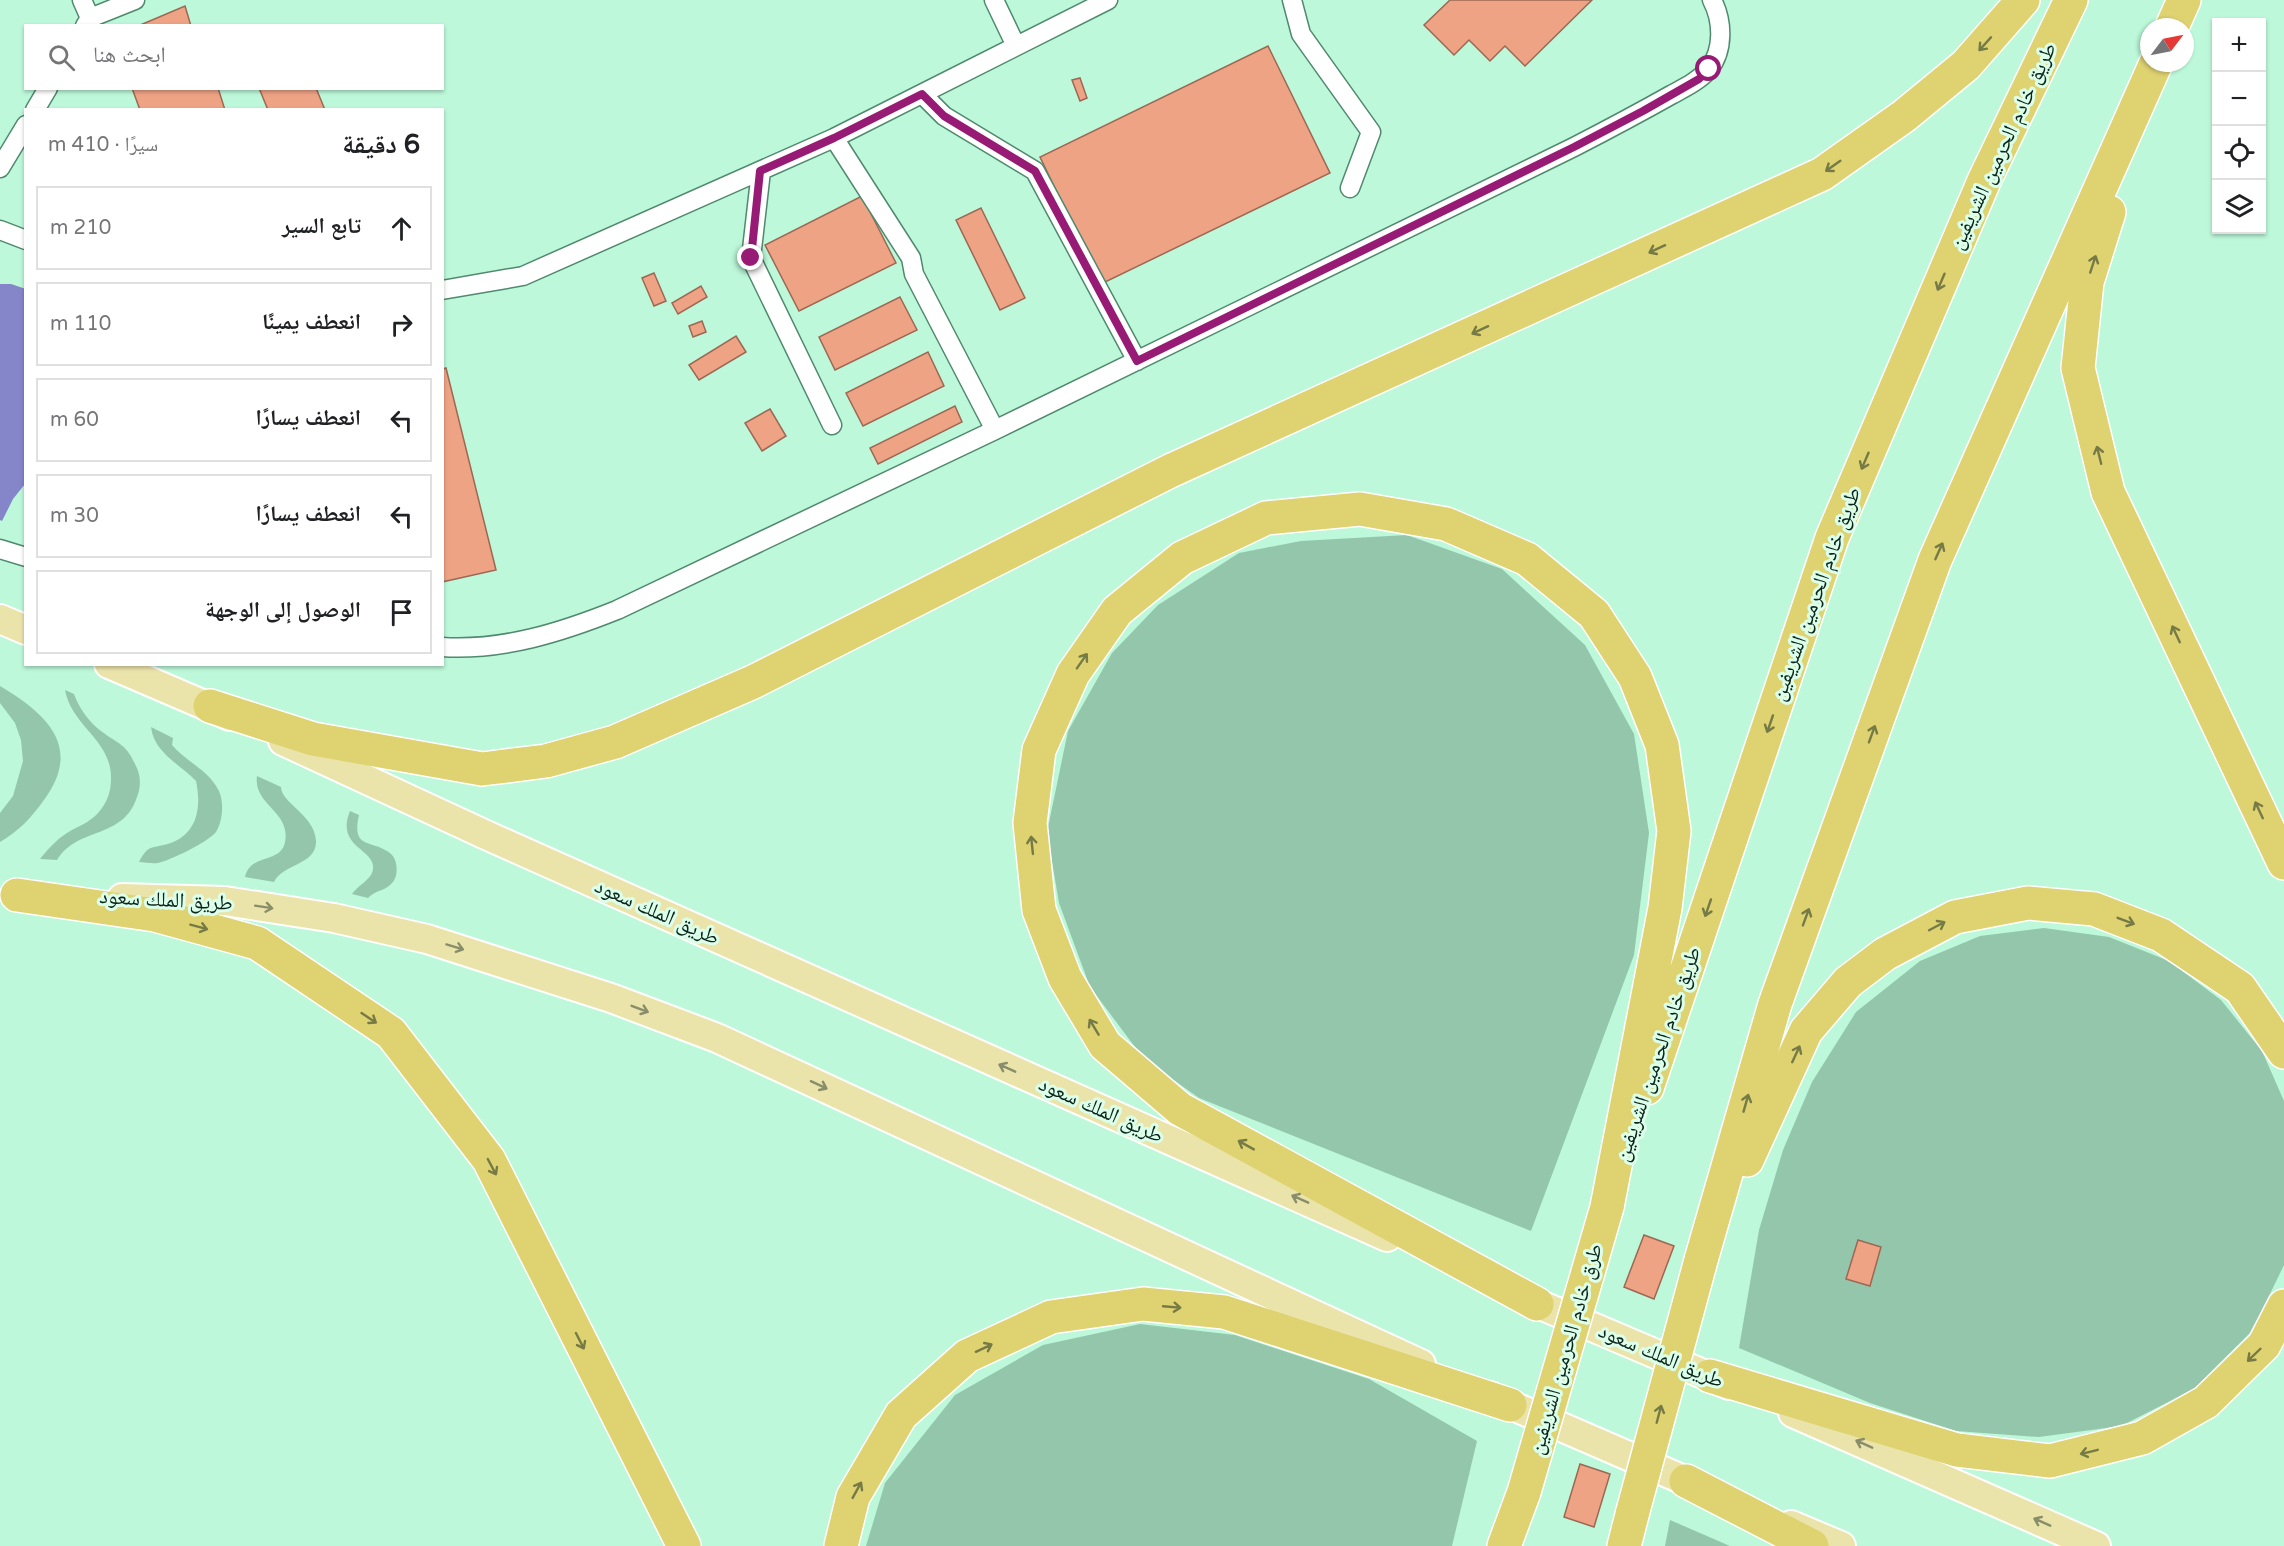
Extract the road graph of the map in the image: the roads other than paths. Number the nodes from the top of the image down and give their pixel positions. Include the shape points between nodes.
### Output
1 (82, 0) edge
2 (135, 0) edge
3 (994, 0) edge
4 (1108, 0) edge
5 (1292, 0) edge
6 (1712, 0) edge
7 (2023, 0) edge
8 (2071, 0) edge
9 (2184, 0) edge
10 (2176, 18) edge
11 (88, 22) edge
12 (1016, 46) junction
13 (2153, 72) edge
14 (2154, 72) edge
15 (47, 90) edge
16 (922, 94) junction
17 (36, 108) edge
18 (24, 129) edge
19 (834, 138) junction
20 (0, 168) edge
21 (760, 171) junction
22 (1350, 189) dead end
23 (0, 230) edge
24 (24, 239) edge
25 (444, 290) edge
26 (1137, 361) junction
27 (832, 425) dead end
28 (995, 430) junction
29 (0, 549) edge
30 (24, 556) edge
31 (0, 619) edge
32 (24, 629) edge
33 (444, 647) edge
34 (114, 666) edge
35 (210, 706) junction
36 (2284, 863) edge
37 (9, 895) edge
38 (2284, 1052) edge
39 (1607, 1207) junction
40 (1701, 1260) junction
41 (1537, 1304) junction
42 (2284, 1306) edge
43 (1710, 1377) junction
44 (1510, 1405) junction
45 (1686, 1481) junction
46 (1524, 1492) junction
47 (684, 1546) edge
48 (841, 1546) edge
49 (1504, 1546) edge
50 (1514, 1546) edge
51 (1626, 1546) edge
52 (1812, 1546) edge
53 (1841, 1546) edge
54 (2096, 1546) edge

1 - 11 street
2 - 11 street
3 - 12 street
4 - 12 street
5 - 22 street via 1300,34 1371,132
6 - 26 street via 1718,13 1720,43 1709,69 1699,79 1574,147
7 -> 35 highway via 1966,65 1904,116 1822,174 1170,471 753,682 615,742 546,761 482,769 314,739
8 -> 39 highway, طريق خادم الحرمين الشريفين via 1984,181 1832,538
9 - 10 highway
12 - 16 street
40 -> 13 highway via 1775,1004 1935,560
36 -> 14 highway via 2108,492 2078,368 2087,282
15 - 17 street
16 - 19 street
16 - 26 street via 944,116 1035,171
18 - 20 street
19 - 21 street
19 - 28 street via 911,258 914,274
21 - 25 street via 523,276
21 - 27 street via 751,258
23 - 24 street
26 - 28 street
28 - 33 street via 617,610 561,632 496,645
29 - 30 street
31 - 32 main road
34 - 35 main road, طريق الملك سعود
41 -> 35 main road, طريق الملك سعود via 486,836
37 -> 44 main road, طريق الملك سعود via 225,901 334,918 427,939 611,998 717,1038
37 -> 47 highway via 155,915 256,943 392,1033 489,1160
40 -> 38 highway via 1806,1031 1848,982 1885,954 1955,917 2028,903 2094,909 2162,935 2240,988
41 -> 39 highway via 1180,1109 1105,1045 1065,978 1039,910 1030,823 1039,750 1073,674 1117,611 1182,558 1266,518 1360,509 1446,524 1527,559 1594,614 1635,676 1662,745 1674,831 1665,909
39 - 46 highway, طرق خادم الحرمين الشريفين, bridge
51 -> 40 highway, bridge
41 - 43 main road, طريق الملك سعود
42 -> 43 highway via 2264,1346 2206,1402 2142,1438 2050,1461 1958,1450
54 -> 43 main road, طريق الملك سعود
44 - 45 main road, طريق الملك سعود
48 -> 44 highway via 853,1497 901,1415 967,1356 1051,1317 1143,1304 1224,1312
45 - 52 highway
45 - 53 main road, طريق الملك سعود
46 - 49 highway
46 - 50 highway

